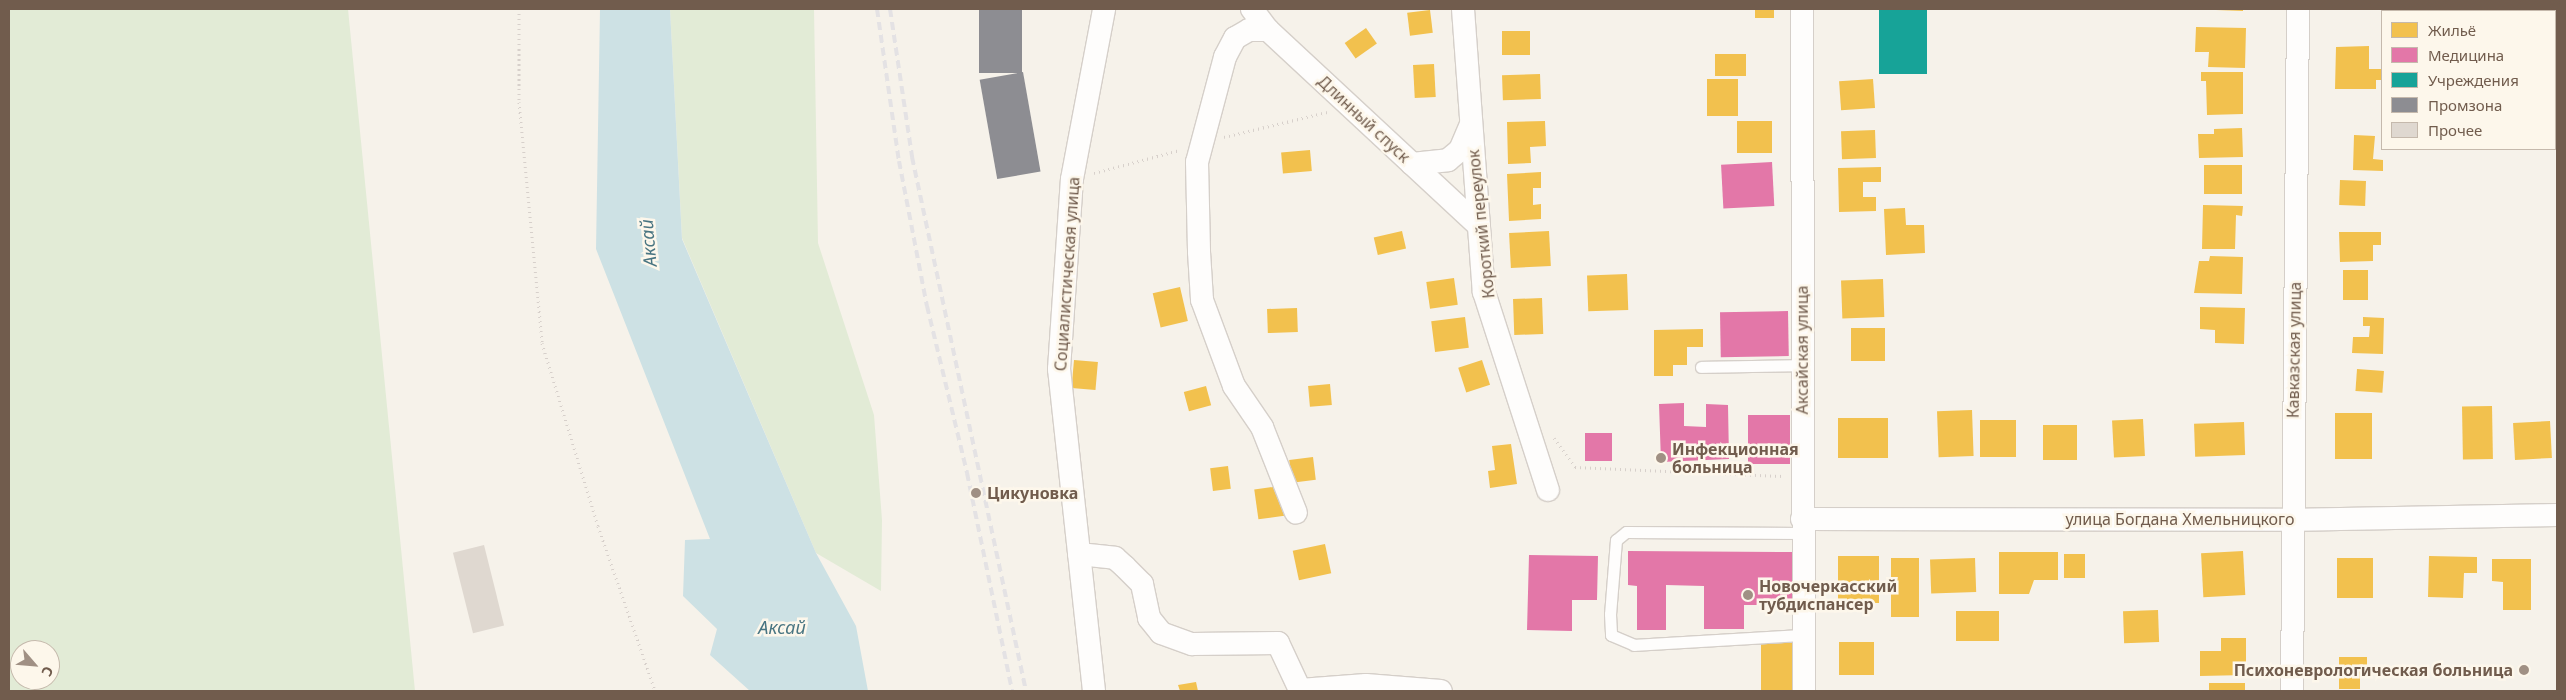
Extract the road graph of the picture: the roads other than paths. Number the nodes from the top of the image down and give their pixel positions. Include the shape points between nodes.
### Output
1 (1104, 9) edge
2 (1252, 9) edge
3 (1463, 9) edge
4 (1802, 9) edge
5 (2298, 9) edge
6 (1268, 30) junction
7 (1471, 123) junction
8 (1412, 164) junction
9 (1479, 226) junction
10 (1802, 365) junction
11 (1701, 367) dead end
12 (1548, 490) dead end
13 (1296, 513) dead end
14 (2557, 515) edge
15 (2292, 520) junction
16 (1802, 526) junction
17 (1079, 554) junction
18 (1804, 635) junction
19 (1804, 669) junction
20 (1344, 689) edge
21 (1094, 691) edge
22 (1441, 691) edge
23 (1796, 691) edge
24 (1804, 691) edge
25 (2292, 691) edge

1 - 17 street, Социалистическая улица via 1072,179 1059,369
2 - 6 street, Длинный спуск
3 - 7 street, Короткий переулок
4 - 10 street, Аксайская улица
5 - 15 street, Кавказская улица
6 - 8 street, Длинный спуск
6 - 13 street via 1249,30 1235,38 1225,57 1196,162 1199,252 1202,300 1231,378 1262,427
7 - 8 street via 1460,150 1448,160
7 - 9 street, Короткий переулок
8 - 9 street, Длинный спуск
9 - 12 street, Короткий переулок via 1484,292
10 - 11 lane
10 - 16 street, Аксайская улица
14 - 15 street, улица Богдана Хмельницкого
15 - 16 street, улица Богдана Хмельницкого
15 - 25 street, Кавказская улица
16 - 18 street, Аксайская улица
16 - 18 lane via 1626,532 1616,540 1610,614 1611,636 1634,645
17 - 20 street via 1115,558 1125,567 1142,584 1149,618 1161,633 1192,644 1278,643 1300,690
17 - 21 street, Социалистическая улица
18 - 19 street, Аксайская улица
19 - 23 street
19 - 24 street, Аксайская улица
20 - 22 street via 1366,685

